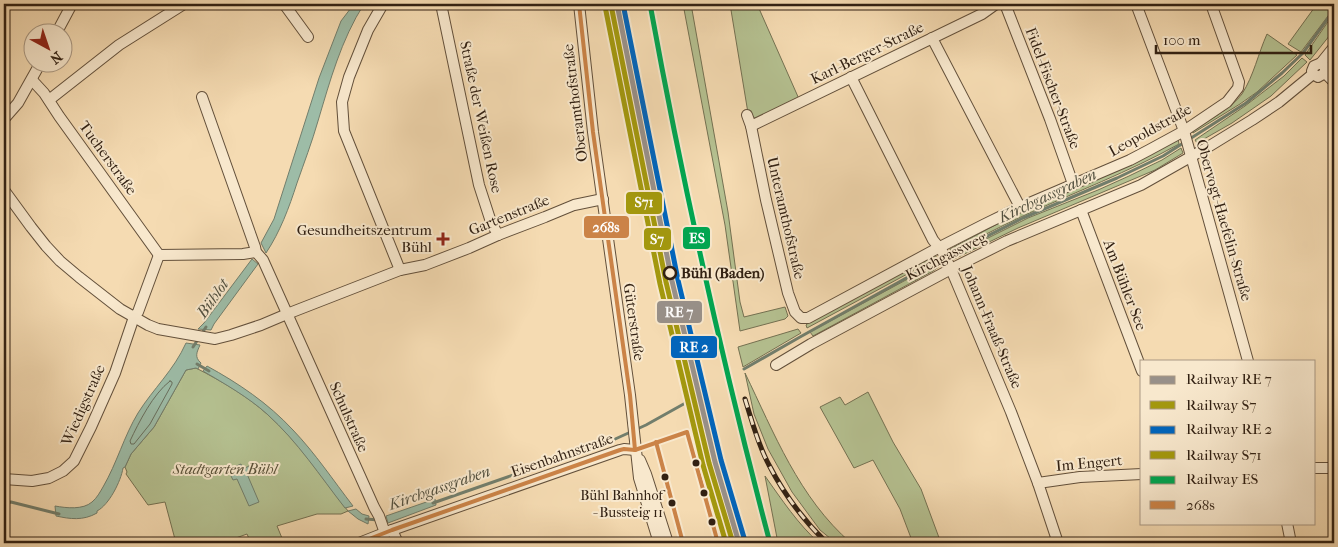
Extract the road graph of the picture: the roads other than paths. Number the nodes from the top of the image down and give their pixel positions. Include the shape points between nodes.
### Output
1 (72, 4) edge
2 (184, 4) edge
3 (284, 4) edge
4 (383, 4) edge
5 (441, 4) edge
6 (579, 4) edge
7 (996, 4) edge
8 (1005, 4) edge
9 (1136, 4) edge
10 (1211, 4) edge
11 (62, 22) edge
12 (308, 37) dead end
13 (932, 38) junction
14 (1334, 47) edge
15 (1323, 68) junction
16 (36, 72) edge
17 (851, 77) junction
18 (32, 80) junction
19 (1334, 82) edge
20 (202, 97) dead end
21 (49, 100) junction
22 (4, 119) edge
23 (748, 121) joint
24 (1184, 133) junction
25 (1190, 154) junction
26 (1073, 184) junction
27 (4, 190) edge
28 (603, 199) junction
29 (1020, 207) junction
30 (1081, 210) junction
31 (498, 235) junction
32 (940, 250) junction
33 (256, 253) junction
34 (158, 255) junction
35 (949, 266) junction
36 (400, 270) junction
37 (287, 314) junction
38 (134, 317) junction
39 (801, 318) joint
40 (1248, 360) edge
41 (776, 365) dead end
42 (1140, 366) edge
43 (635, 450) junction
44 (1316, 468) edge
45 (1334, 468) edge
46 (1140, 474) edge
47 (4, 479) edge
48 (1038, 483) junction
49 (1287, 524) edge
50 (384, 526) junction
51 (359, 543) edge
52 (398, 543) edge
53 (659, 543) edge
54 (668, 543) edge
55 (1058, 543) edge
56 (1290, 543) edge

1 - 11 street
2 - 21 street via 119,45
3 - 12 street
4 - 36 street via 349,76 342,112 344,131
5 - 31 street, Straße der Weißen Rose via 479,185 490,222
6 - 28 street, Oberamthofstraße
7 - 13 street, Karl-Berger-Straße
8 - 26 street, Fidel-Fischer-Straße
9 - 24 street, Obervogt-Haefelin-Straße
10 - 24 street, Leopoldstraße via 1239,82 1238,88 1227,102
13 - 17 street, Karl-Berger-Straße
13 - 29 street
14 - 15 street, Kirchgassweg
15 - 19 street
15 - 25 street, Kirchgassweg via 1314,66 1313,74 1271,108
16 - 18 street
17 - 23 street, Karl-Berger-Straße
17 - 32 street, Johann-Fraaß-Straße
18 - 21 street, Tucherstraße
18 - 22 street
20 - 33 street
21 - 34 street, Tucherstraße
23 - 39 street, Unteramthofstraße via 786,288 795,312
24 - 25 street, Obervogt-Haefelin-Straße
24 - 26 street, Leopoldstraße
25 - 30 street, Kirchgassweg via 1141,185
25 - 40 street, Obervogt-Haefelin-Straße
26 - 29 street, Leopoldstraße
27 - 38 street, Gartenstraße via 60,261
28 - 31 street, Gartenstraße via 574,205
28 - 43 street, Güterstraße
29 - 32 street, Leopoldstraße
30 - 35 street, Kirchgassweg
30 - 42 street, Am Bühler See
31 - 36 street, Gartenstraße via 425,265
32 - 35 street, Johann-Fraaß-Straße
32 - 39 street, Leopoldstraße via 808,318
33 - 34 street
33 - 37 street
34 - 38 street
35 - 41 street, Kirchgassweg
35 - 48 street, Johann-Fraaß-Straße via 1012,412
36 - 37 street, Gartenstraße
37 - 38 street, Gartenstraße via 215,339 158,330
37 - 50 street, Schulstraße
38 - 47 street, Wiedigstraße via 115,373 74,461 49,478 32,481
43 - 50 street, Eisenbahnstraße via 620,450
43 - 53 street, Güterstraße via 639,478
43 - 54 street, Güterstraße
44 - 45 street
46 - 48 street, Im Engert
48 - 55 street, Johann-Fraaß-Straße
49 - 56 street
50 - 51 street, Eisenbahnstraße
50 - 52 street, Schulstraße

